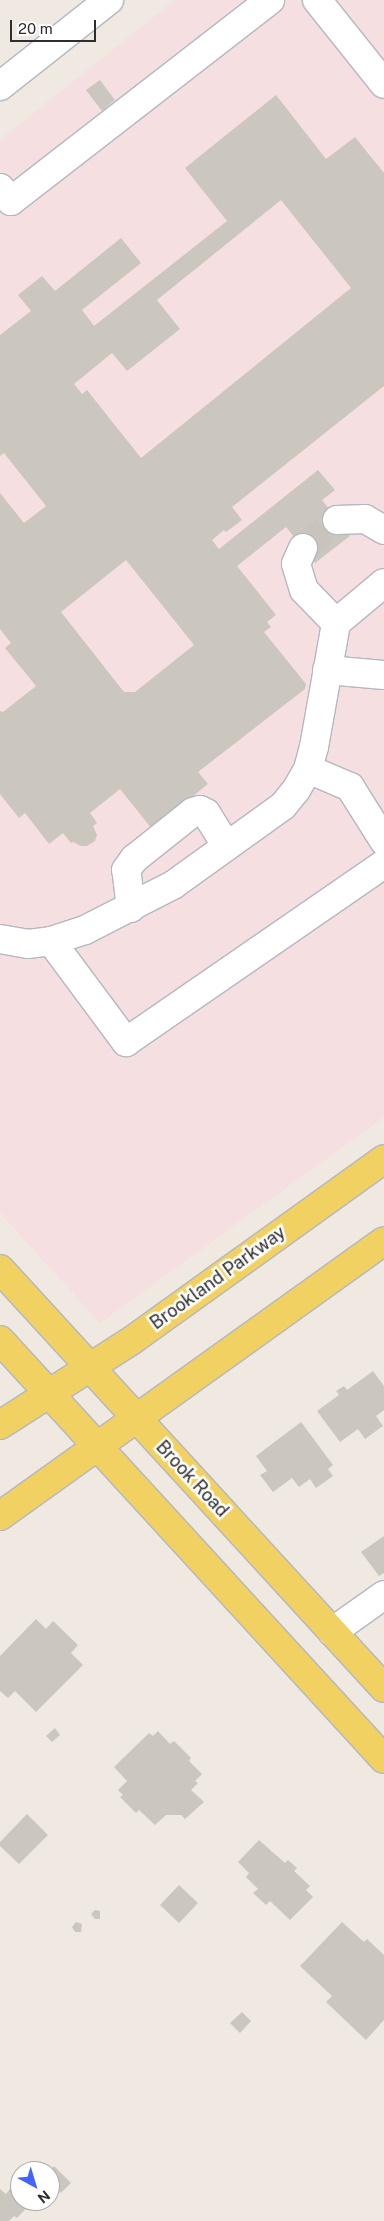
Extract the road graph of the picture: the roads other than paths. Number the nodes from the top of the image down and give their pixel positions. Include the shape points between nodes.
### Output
1 (109, 0) edge
2 (270, 0) edge
3 (318, 0) edge
4 (384, 84) edge
5 (0, 86) edge
6 (0, 188) edge
7 (338, 520) tunnel mouth
8 (384, 530) edge
9 (303, 548) tunnel mouth
10 (384, 583) edge
11 (336, 623) junction
12 (327, 670) junction
13 (384, 675) edge
14 (308, 769) junction
15 (384, 841) edge
16 (227, 846) junction
17 (384, 864) edge
18 (131, 908) junction
19 (0, 939) edge
20 (51, 941) junction
21 (384, 1159) edge
22 (384, 1241) edge
23 (0, 1269) edge
24 (0, 1340) edge
25 (89, 1367) junction
26 (48, 1393) junction
27 (136, 1418) junction
28 (0, 1425) edge
29 (96, 1446) junction
30 (0, 1516) edge
31 (384, 1595) edge
32 (332, 1632) junction
33 (384, 1688) edge
34 (384, 1759) edge

1 - 5 street
2 - 6 street via 11,201
3 - 4 street
7 - 8 street via 365,519
9 - 11 street via 296,564 304,590
10 - 11 street
11 - 12 street
12 - 13 street
12 - 14 street
14 - 15 street via 350,788
14 - 16 street via 283,806
16 - 18 street via 173,885
16 - 18 street via 206,813 200,810 193,812 134,859 126,870
17 - 20 street via 126,1042
18 - 20 street via 70,937
19 - 20 street via 28,944
21 - 25 main road, Brookland Parkway via 131,1341
22 - 27 main road
23 - 25 main road, Brook Road
24 - 26 main road
25 - 26 main road, Brookland Parkway
25 - 27 main road, Brook Road
26 - 28 main road, Brookland Parkway
26 - 29 main road
27 - 29 main road
27 - 32 main road, Brook Road
29 - 30 main road
29 - 34 main road
31 - 32 street
32 - 33 main road, Brook Road

